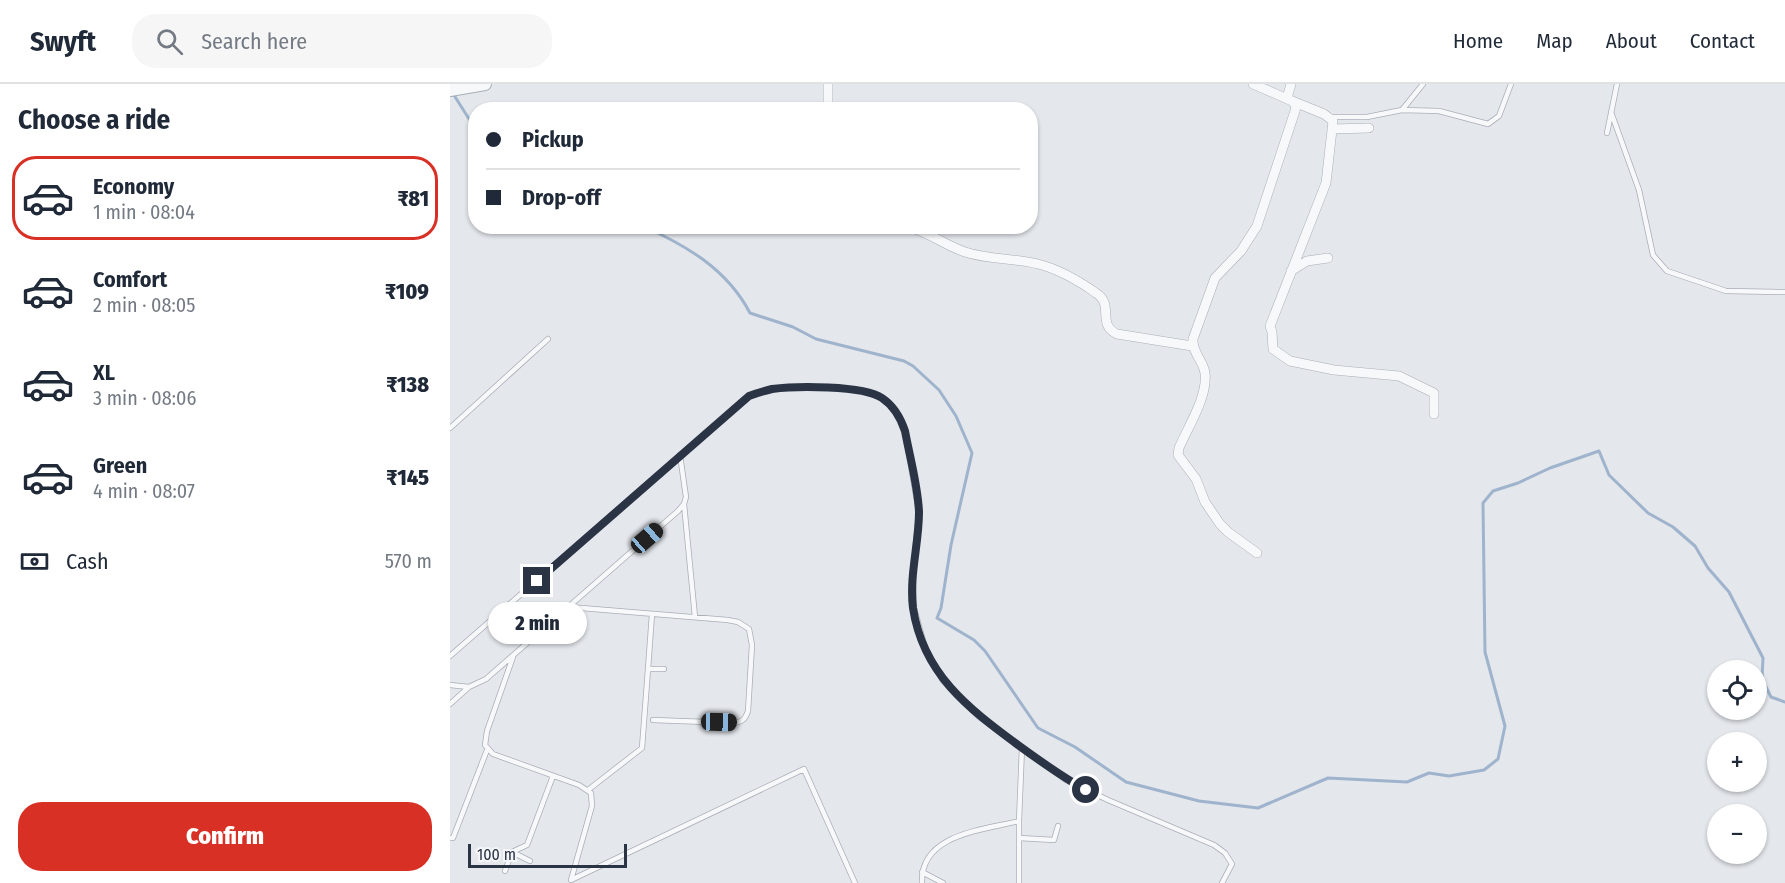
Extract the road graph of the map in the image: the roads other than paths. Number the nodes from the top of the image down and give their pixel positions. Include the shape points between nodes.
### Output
1 (484, 84) edge
2 (828, 84) edge
3 (1253, 84) edge
4 (1291, 84) edge
5 (1423, 84) edge
6 (1510, 84) edge
7 (1617, 84) edge
8 (450, 90) edge
9 (1290, 99) junction
10 (828, 102) edge
11 (1402, 110) junction
12 (1611, 112) junction
13 (1330, 117) junction
14 (1369, 128) dead end
15 (1332, 129) junction
16 (1607, 133) dead end
17 (930, 234) edge
18 (1328, 258) dead end
19 (1291, 271) junction
20 (1785, 292) edge
21 (548, 339) dead end
22 (1192, 346) junction
23 (1434, 414) dead end
24 (450, 428) edge
25 (680, 455) junction
26 (684, 504) junction
27 (1257, 553) dead end
28 (568, 607) junction
29 (652, 614) junction
30 (695, 617) junction
31 (514, 655) junction
32 (450, 656) edge
33 (648, 669) junction
34 (663, 669) dead end
35 (450, 685) edge
36 (469, 687) junction
37 (450, 704) edge
38 (653, 720) dead end
39 (1022, 747) junction
40 (487, 750) junction
41 (553, 776) junction
42 (588, 790) junction
43 (1019, 821) junction
44 (1058, 826) dead end
45 (578, 829) dead end
46 (584, 834) junction
47 (450, 838) edge
48 (1019, 838) junction
49 (512, 852) junction
50 (530, 861) dead end
51 (505, 871) dead end
52 (922, 872) junction
53 (572, 882) edge
54 (855, 883) edge
55 (922, 883) edge
56 (943, 883) edge
57 (1019, 883) edge
58 (1222, 883) edge

1 - 8 street
2 - 10 street
3 - 9 street
4 - 9 street
5 - 11 lane
6 - 11 lane via 1499,116 1488,124 1448,112
7 - 12 lane
9 - 13 street
9 - 22 street via 1295,111 1257,226 1242,251 1215,278
11 - 13 lane via 1367,117
12 - 16 lane
12 - 20 lane via 1639,190 1653,255 1667,271 1726,291
13 - 15 street
14 - 15 street
15 - 19 street via 1326,183
17 - 22 street via 964,252 1037,264 1061,273 1099,294 1106,306 1106,325 1118,334
18 - 19 street via 1307,261
19 - 23 street via 1270,326 1273,349 1290,361 1323,368 1399,375 1434,393
21 - 24 lane
22 - 27 street via 1203,366 1204,389 1178,455 1220,524
25 - 26 lane via 686,489
25 - 32 lane
25 - 39 lane via 744,400 760,392 826,388 858,390 883,398 902,420 917,494 912,590 926,651 952,691 978,716
26 - 28 lane
26 - 30 lane
28 - 29 lane
28 - 31 lane
29 - 30 lane
29 - 33 lane
30 - 38 lane via 738,622 749,629 752,645 746,718 733,723
31 - 36 lane via 486,679
31 - 40 lane via 487,731
33 - 34 lane
33 - 42 lane via 642,748
35 - 36 lane
36 - 37 lane
39 - 43 lane
39 - 58 lane via 1066,780 1214,845 1232,864
40 - 41 lane
40 - 47 lane via 462,819
41 - 42 lane
41 - 49 lane via 526,845
42 - 46 lane via 592,806
43 - 48 lane
43 - 52 lane via 943,843 927,857
44 - 48 lane via 1054,840
45 - 46 lane
46 - 53 lane
48 - 57 lane
49 - 50 lane
49 - 51 lane
52 - 55 lane
52 - 56 lane
53 - 54 lane via 804,769

